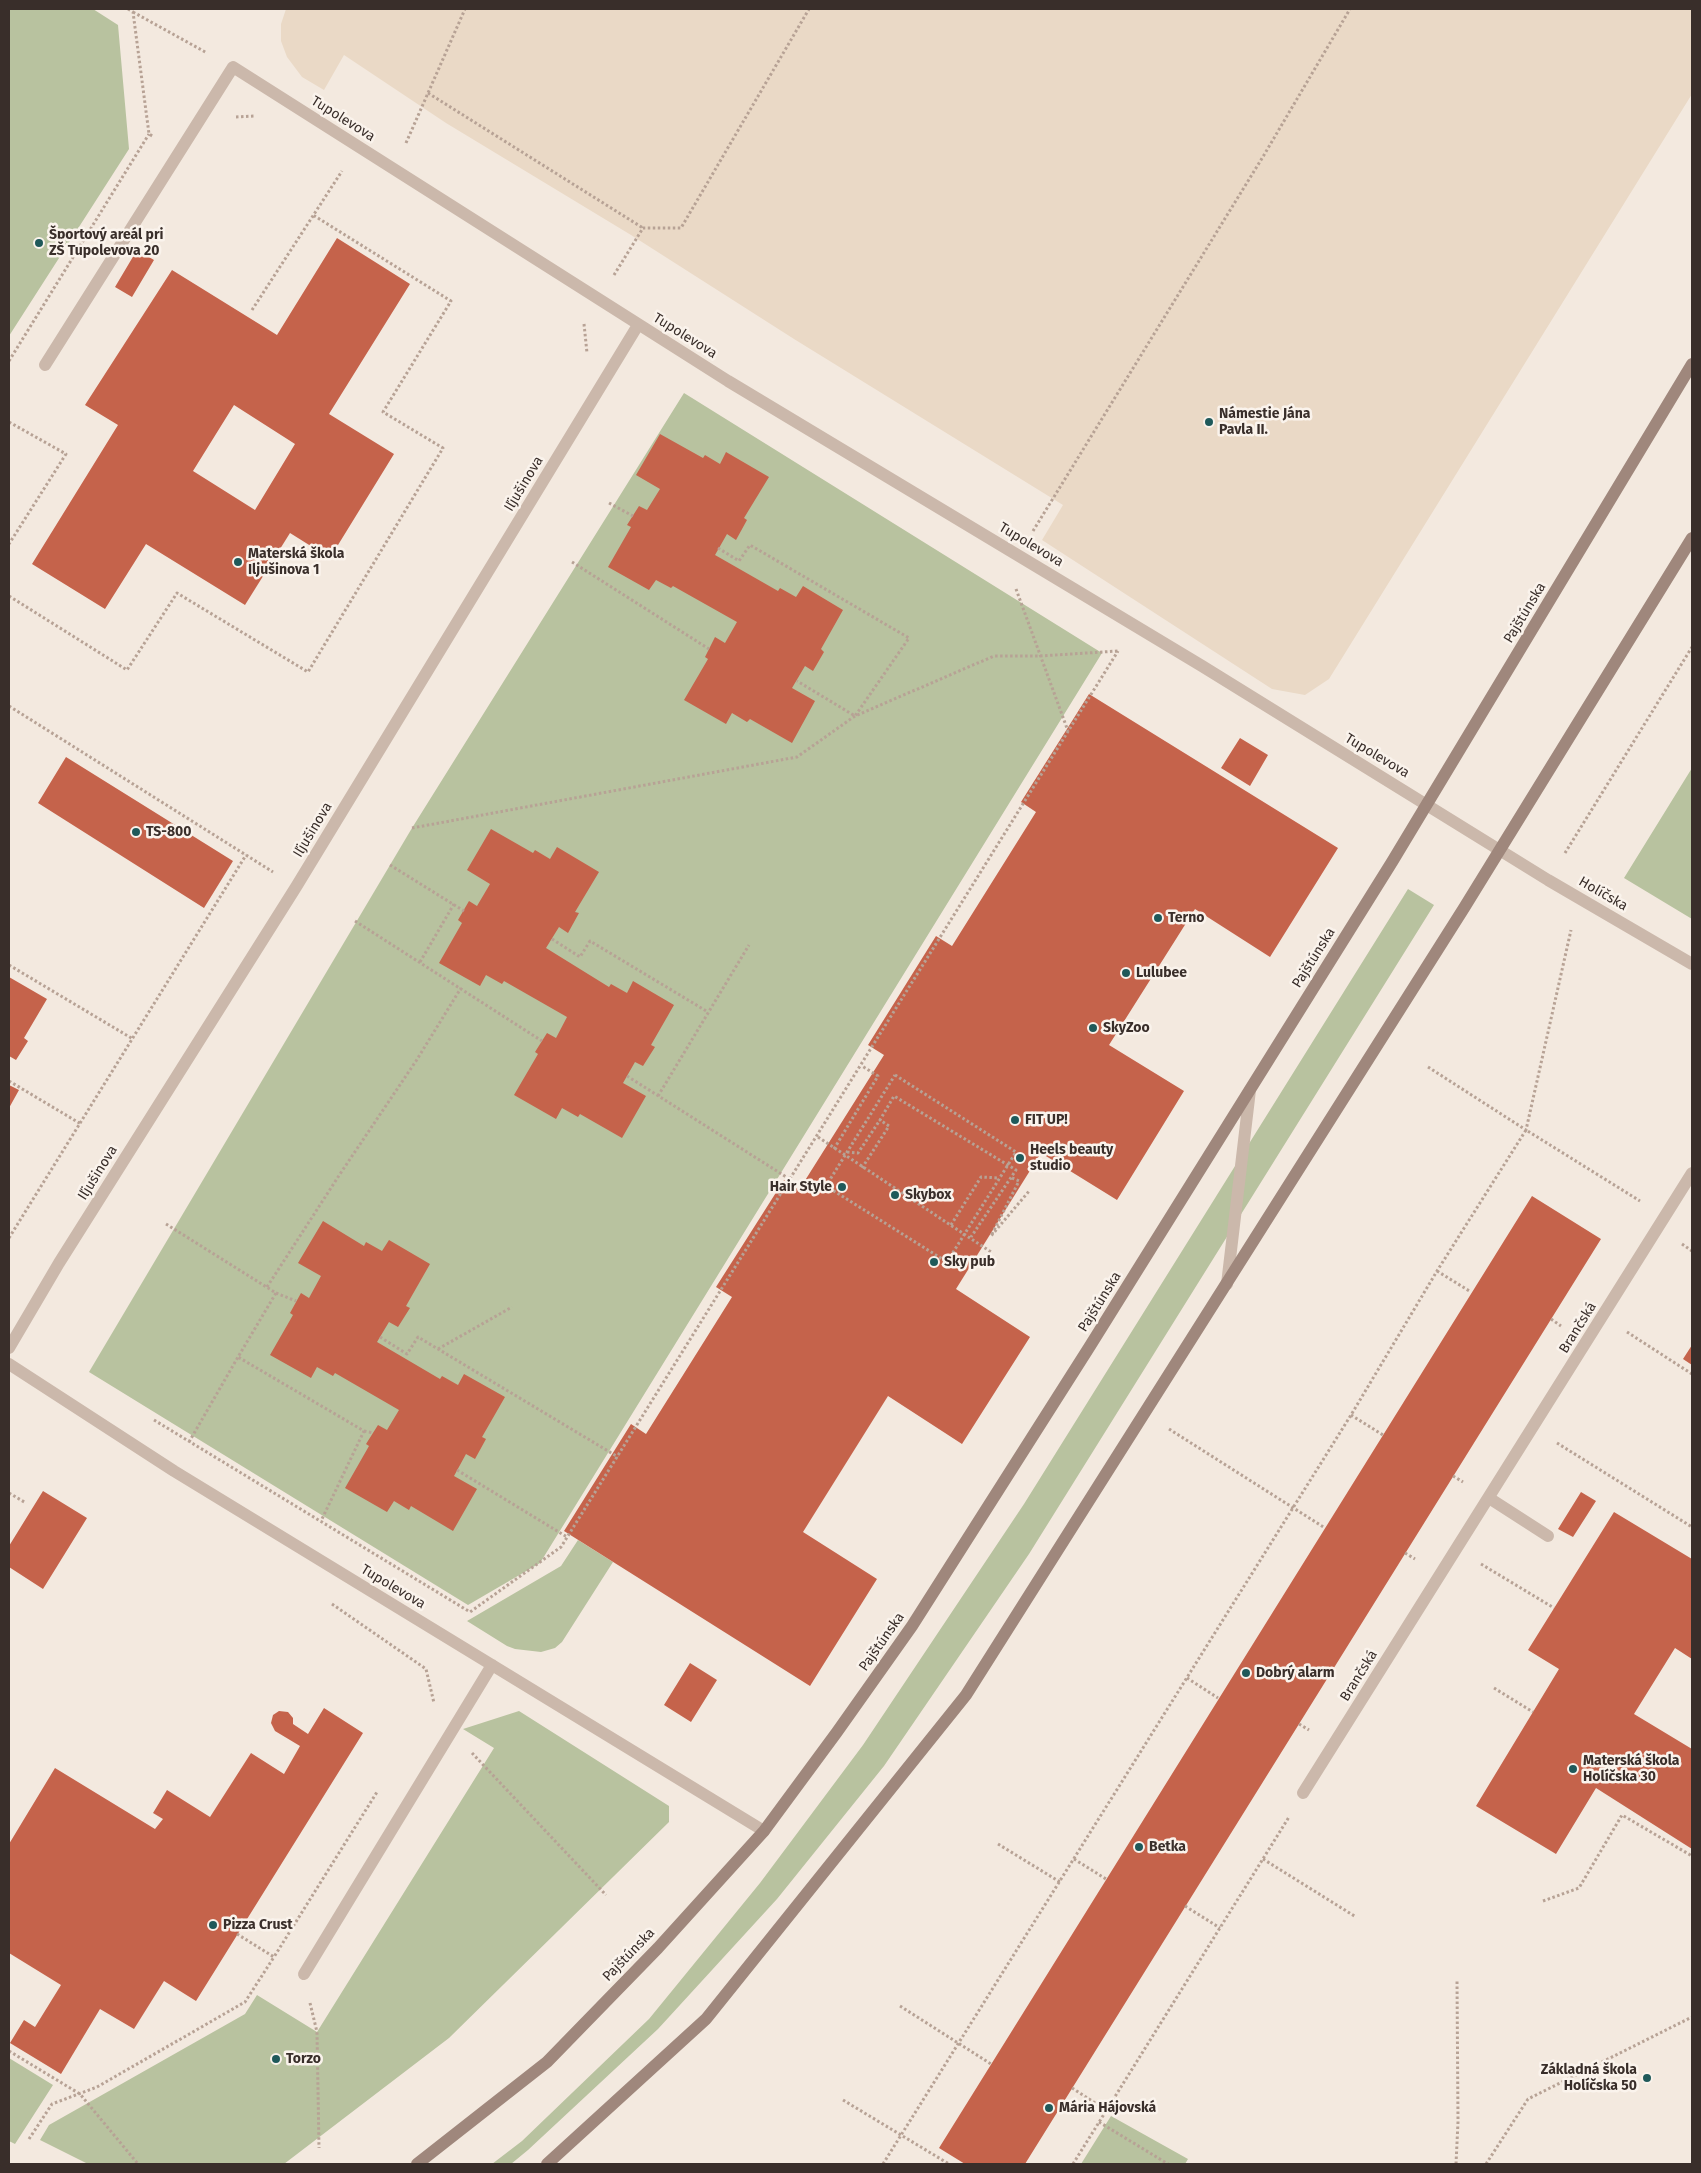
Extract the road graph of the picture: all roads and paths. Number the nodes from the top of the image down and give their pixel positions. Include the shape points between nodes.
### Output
1 (128, 9) edge
2 (465, 9) edge
3 (809, 9) edge
4 (1350, 9) edge
5 (133, 12) junction
6 (233, 67) junction
7 (428, 93) junction
8 (260, 116) dead end
9 (233, 117) dead end
10 (149, 134) junction
11 (178, 151) junction
12 (344, 166) dead end
13 (394, 169) junction
14 (313, 215) junction
15 (643, 228) junction
16 (614, 275) dead end
17 (252, 310) dead end
18 (579, 319) dead end
19 (638, 325) junction
20 (587, 358) dead end
21 (9, 361) edge
22 (1692, 364) edge
23 (44, 365) dead end
24 (9, 422) edge
25 (610, 503) dead end
26 (633, 516) dead end
27 (1692, 538) edge
28 (9, 544) edge
29 (718, 548) dead end
30 (1019, 555) junction
31 (572, 562) dead end
32 (1014, 587) dead end
33 (9, 596) edge
34 (1692, 647) edge
35 (709, 649) dead end
36 (1040, 656) junction
37 (797, 681) dead end
38 (9, 706) edge
39 (855, 716) junction
40 (1069, 732) junction
41 (1427, 804) junction
42 (412, 828) dead end
43 (1500, 850) junction
44 (1565, 853) dead end
45 (246, 855) junction
46 (390, 865) dead end
47 (279, 876) dead end
48 (454, 904) junction
49 (464, 911) dead end
50 (355, 921) dead end
51 (1571, 930) dead end
52 (552, 939) dead end
53 (749, 945) dead end
54 (420, 962) junction
55 (1692, 964) edge
56 (9, 965) edge
57 (461, 988) junction
58 (708, 1012) junction
59 (133, 1039) junction
60 (542, 1041) dead end
61 (862, 1066) junction
62 (1428, 1067) dead end
63 (627, 1076) dead end
64 (9, 1080) edge
65 (1250, 1090) junction
66 (658, 1096) junction
67 (880, 1120) junction
68 (81, 1124) junction
69 (1526, 1130) junction
70 (818, 1137) junction
71 (834, 1149) junction
72 (847, 1152) junction
73 (862, 1168) junction
74 (1692, 1173) edge
75 (999, 1178) junction
76 (1012, 1178) junction
77 (791, 1180) junction
78 (1030, 1190) dead end
79 (1641, 1202) dead end
80 (166, 1224) dead end
81 (951, 1225) junction
82 (971, 1237) junction
83 (9, 1238) edge
84 (1682, 1244) dead end
85 (1692, 1251) edge
86 (991, 1252) dead end
87 (1437, 1271) junction
88 (1227, 1284) junction
89 (267, 1288) junction
90 (1471, 1292) dead end
91 (276, 1293) junction
92 (296, 1301) dead end
93 (512, 1306) dead end
94 (1603, 1316) junction
95 (380, 1337) dead end
96 (9, 1348) edge
97 (438, 1349) junction
98 (238, 1357) junction
99 (9, 1364) edge
100 (1692, 1374) edge
101 (1145, 1414) junction
102 (1352, 1415) junction
103 (150, 1418) dead end
104 (364, 1431) junction
105 (373, 1433) dead end
106 (1383, 1434) dead end
107 (190, 1441) junction
108 (1557, 1443) dead end
109 (618, 1457) junction
110 (457, 1470) dead end
111 (174, 1471) junction
112 (9, 1493) edge
113 (1489, 1498) junction
114 (26, 1503) dead end
115 (1294, 1507) junction
116 (321, 1520) junction
117 (1692, 1526) edge
118 (1325, 1528) dead end
119 (1548, 1536) dead end
120 (567, 1537) junction
121 (303, 1550) junction
122 (1481, 1564) dead end
123 (326, 1600) dead end
124 (1554, 1608) dead end
125 (492, 1665) junction
126 (1187, 1678) junction
127 (1494, 1688) dead end
128 (1218, 1698) dead end
129 (434, 1703) junction
130 (428, 1712) dead end
131 (1533, 1712) dead end
132 (452, 1731) junction
133 (380, 1788) dead end
134 (1303, 1793) joint
135 (764, 1831) junction
136 (998, 1844) dead end
137 (1692, 1856) edge
138 (1074, 1859) junction
139 (1263, 1859) junction
140 (1106, 1879) dead end
141 (1060, 1882) junction
142 (606, 1895) dead end
143 (1543, 1901) dead end
144 (1185, 1906) dead end
145 (1356, 1917) dead end
146 (1220, 1928) junction
147 (237, 1934) dead end
148 (274, 1957) junction
149 (304, 1974) joint
150 (1457, 1980) dead end
151 (900, 2006) dead end
152 (1692, 2017) edge
153 (959, 2044) junction
154 (9, 2051) edge
155 (990, 2064) dead end
156 (1072, 2088) dead end
157 (80, 2094) junction
158 (843, 2100) dead end
159 (1106, 2110) junction
160 (1099, 2122) junction
161 (902, 2136) junction
162 (29, 2139) dead end
163 (319, 2148) dead end
164 (942, 2162) edge
165 (138, 2164) edge
166 (416, 2164) edge
167 (547, 2164) edge
168 (883, 2164) edge
169 (949, 2164) edge
170 (1073, 2164) edge
171 (1168, 2164) edge
172 (1456, 2164) edge
173 (1486, 2164) edge

1 - 5 path
2 - 7 path
3 - 15 path via 681,228
4 - 30 path
5 - 6 path
5 - 10 path
6 - 11 street
6 - 13 street, Tupolevova
7 - 13 path
7 - 15 path
8 - 9 path
10 - 11 path
10 - 21 path
11 - 23 street
12 - 14 path
13 - 19 street, Tupolevova
14 - 17 path
14 - 33 path via 450,301 383,412 443,448 308,672 177,593 127,670
15 - 16 path
18 - 20 path via 584,324
19 - 30 street, Tupolevova
19 - 96 street, Iľjušinova via 296,887
22 - 41 main road, Pajštúnska
24 - 28 path via 66,454
25 - 26 path
27 - 43 main road
29 - 39 path via 739,561 750,545 909,638
30 - 41 street, Tupolevova
31 - 35 path
32 - 36 path
34 - 44 path
36 - 39 path via 994,656
36 - 40 path
36 - 40 path via 1118,651
37 - 39 path
38 - 45 path
39 - 42 path via 797,757
40 - 61 path
41 - 43 street, Tupolevova
41 - 65 main road, Pajštúnska
43 - 55 street, Holíčska
43 - 88 main road
45 - 47 path
45 - 59 path
46 - 48 path
48 - 49 path
48 - 54 path
50 - 54 path
51 - 69 path
52 - 58 path via 580,957 590,941
53 - 58 path
54 - 57 path
56 - 59 path
57 - 60 path
57 - 89 path
58 - 66 path
59 - 68 path
61 - 70 path
61 - 71 path via 878,1076
62 - 69 path
63 - 66 path
64 - 68 path
65 - 88 street
65 - 135 main road, Pajštúnska via 912,1626
66 - 77 path
67 - 72 path via 858,1152
67 - 73 path via 889,1126
67 - 76 path via 894,1096 1016,1170
68 - 83 path
69 - 79 path
69 - 87 path
70 - 71 path
70 - 77 path
71 - 73 path
72 - 75 path via 895,1075 1016,1152
72 - 75 path via 826,1186 946,1262
73 - 81 path
74 - 94 street, Brančská
75 - 81 path via 982,1177
76 - 78 path via 1019,1181 991,1236
76 - 82 path
77 - 109 path
80 - 89 path
81 - 82 path
82 - 86 path
84 - 85 path
87 - 90 path
87 - 102 path
88 - 101 main road
89 - 91 path
91 - 92 path
91 - 98 path
93 - 97 path
94 - 100 path
94 - 113 street, Brančská
95 - 97 path via 408,1354 418,1337
97 - 109 path
98 - 104 path
98 - 107 path
99 - 111 street, Tupolevova
101 - 115 path
101 - 167 main road via 966,1696 706,2018
102 - 106 path
102 - 115 path
103 - 107 path
104 - 105 path
104 - 116 path
107 - 111 path
107 - 116 path
108 - 117 path
109 - 120 path
110 - 120 path
111 - 121 street, Tupolevova
112 - 114 path
113 - 119 street
113 - 134 street, Brančská
115 - 118 path
115 - 126 path
116 - 120 path via 470,1612 562,1547
116 - 121 path
121 - 125 street, Tupolevova
122 - 124 path
123 - 129 path via 426,1669
125 - 132 street
125 - 135 street, Tupolevova
126 - 128 path
126 - 138 path
127 - 131 path
129 - 130 path
129 - 132 path
132 - 142 path
132 - 149 street
133 - 148 path
134 - 139 path
135 - 166 main road, Pajštúnska via 658,1948 547,2062
136 - 141 path
137 - 143 path via 1622,1816 1578,1888
138 - 140 path
138 - 141 path
139 - 145 path
139 - 146 path
141 - 153 path
144 - 146 path
146 - 159 path
147 - 148 path
148 - 157 path via 244,2002
149 - 163 path via 317,2032
150 - 172 path
151 - 153 path
152 - 173 path via 1528,2099
153 - 155 path
153 - 161 path
154 - 157 path
156 - 159 path
157 - 162 path via 52,2104
157 - 165 path
158 - 161 path
159 - 160 path
160 - 170 path
160 - 171 path
161 - 164 path
161 - 168 path
164 - 169 path

